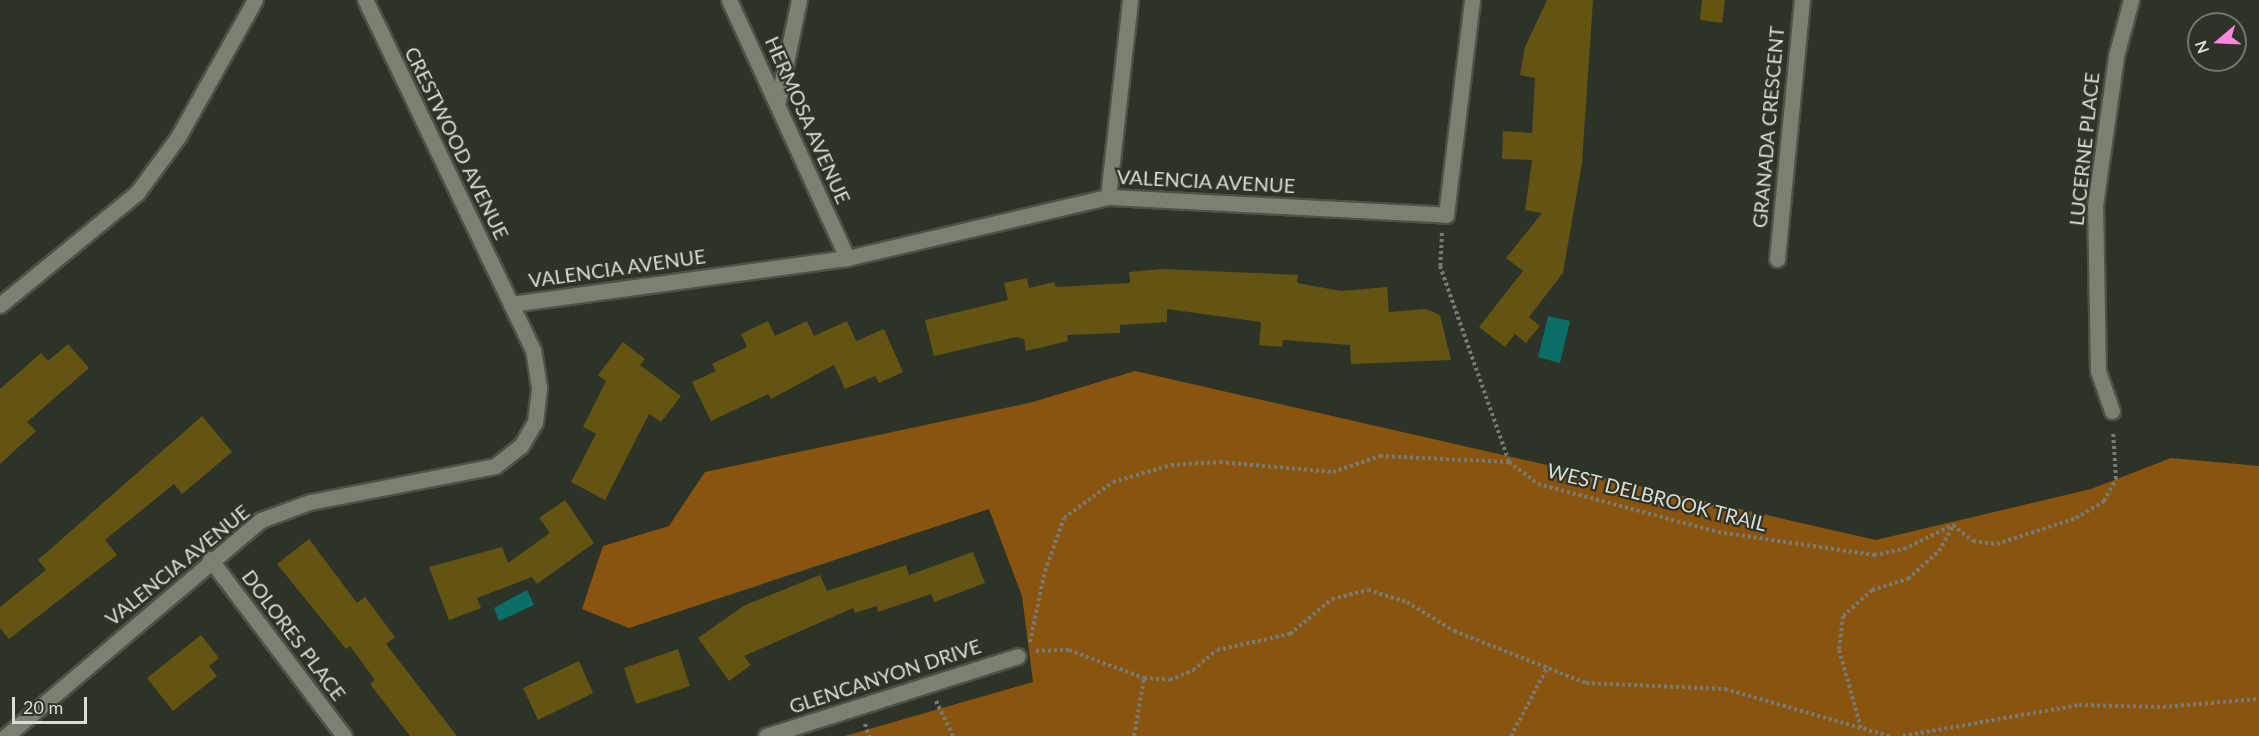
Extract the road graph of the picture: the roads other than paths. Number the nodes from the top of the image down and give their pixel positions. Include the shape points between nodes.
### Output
1 (255, 0) edge
2 (365, 0) edge
3 (729, 0) edge
4 (799, 0) edge
5 (1130, 0) edge
6 (1472, 0) edge
7 (1802, 0) edge
8 (2131, 0) edge
9 (778, 101) junction
10 (1108, 197) junction
11 (847, 258) junction
12 (1777, 259) dead end
13 (511, 304) junction
14 (0, 305) edge
15 (2112, 411) road end
16 (210, 559) junction
17 (1021, 655) road end
18 (6, 736) edge
19 (344, 736) edge
20 (766, 736) edge

1 - 14 street via 178,137 137,194
2 - 13 street, CRESTWOOD AVENUE
3 - 9 street, HERMOSA AVENUE
4 - 9 street
5 - 10 street
6 - 10 street, VALENCIA AVENUE via 1446,215
7 - 12 street, GRANADA CRESCENT
8 - 15 street, LUCERNE PLACE via 2116,56 2095,206 2098,371
9 - 11 street, HERMOSA AVENUE
10 - 11 street, VALENCIA AVENUE
11 - 13 street, VALENCIA AVENUE
13 - 16 street, VALENCIA AVENUE via 533,350 540,387 535,422 521,446 495,466 447,479 310,502 261,520
16 - 18 street, VALENCIA AVENUE
16 - 19 street, DOLORES PLACE
17 - 20 street, GLENCANYON DRIVE

